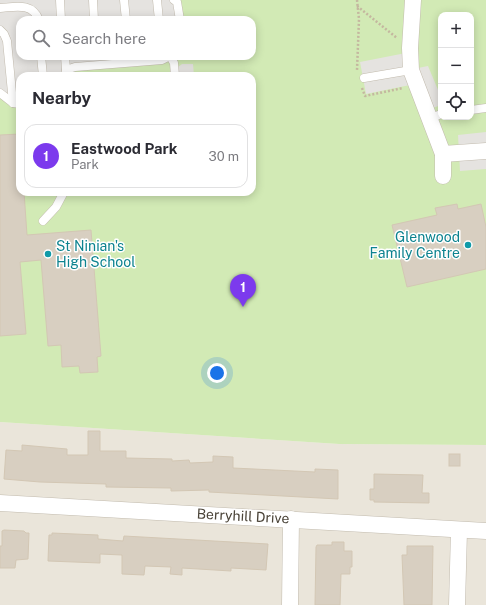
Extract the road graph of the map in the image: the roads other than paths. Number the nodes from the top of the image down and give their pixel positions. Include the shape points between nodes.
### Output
1 (60, 0) edge
2 (93, 0) edge
3 (124, 0) edge
4 (157, 0) edge
5 (174, 0) edge
6 (413, 0) edge
7 (0, 8) edge
8 (37, 16) edge
9 (61, 16) edge
10 (94, 16) edge
11 (126, 16) edge
12 (159, 16) edge
13 (179, 16) edge
14 (0, 30) edge
15 (41, 60) edge
16 (65, 60) edge
17 (97, 60) edge
18 (125, 60) edge
19 (172, 60) edge
20 (98, 65) junction
21 (411, 70) junction
22 (43, 72) edge
23 (65, 72) edge
24 (66, 72) edge
25 (175, 72) edge
26 (362, 82) road end
27 (0, 93) edge
28 (16, 103) edge
29 (486, 108) edge
30 (474, 110) edge
31 (435, 117) edge
32 (486, 151) edge
33 (443, 154) junction
34 (443, 176) dead end
35 (62, 196) edge
36 (43, 220) dead end
37 (0, 503) edge
38 (291, 519) junction
39 (459, 531) junction
40 (486, 531) edge
41 (290, 605) edge
42 (457, 605) edge

1 - 9 lane
2 - 10 lane
3 - 11 lane
4 - 12 lane
5 - 13 lane via 177,2
6 - 21 street
7 - 8 lane via 22,6
14 - 28 lane via 7,41
15 - 22 lane
16 - 23 lane
17 - 20 lane
18 - 20 lane
19 - 25 lane
20 - 24 lane via 75,66
21 - 26 lane
21 - 31 street
27 - 28 lane
29 - 30 lane
31 - 33 street
32 - 33 street
33 - 34 street
35 - 36 lane via 56,207
37 - 38 street, Berryhill Drive
38 - 39 street, Berryhill Drive
38 - 41 street
39 - 40 street, Berryhill Drive
39 - 42 street

